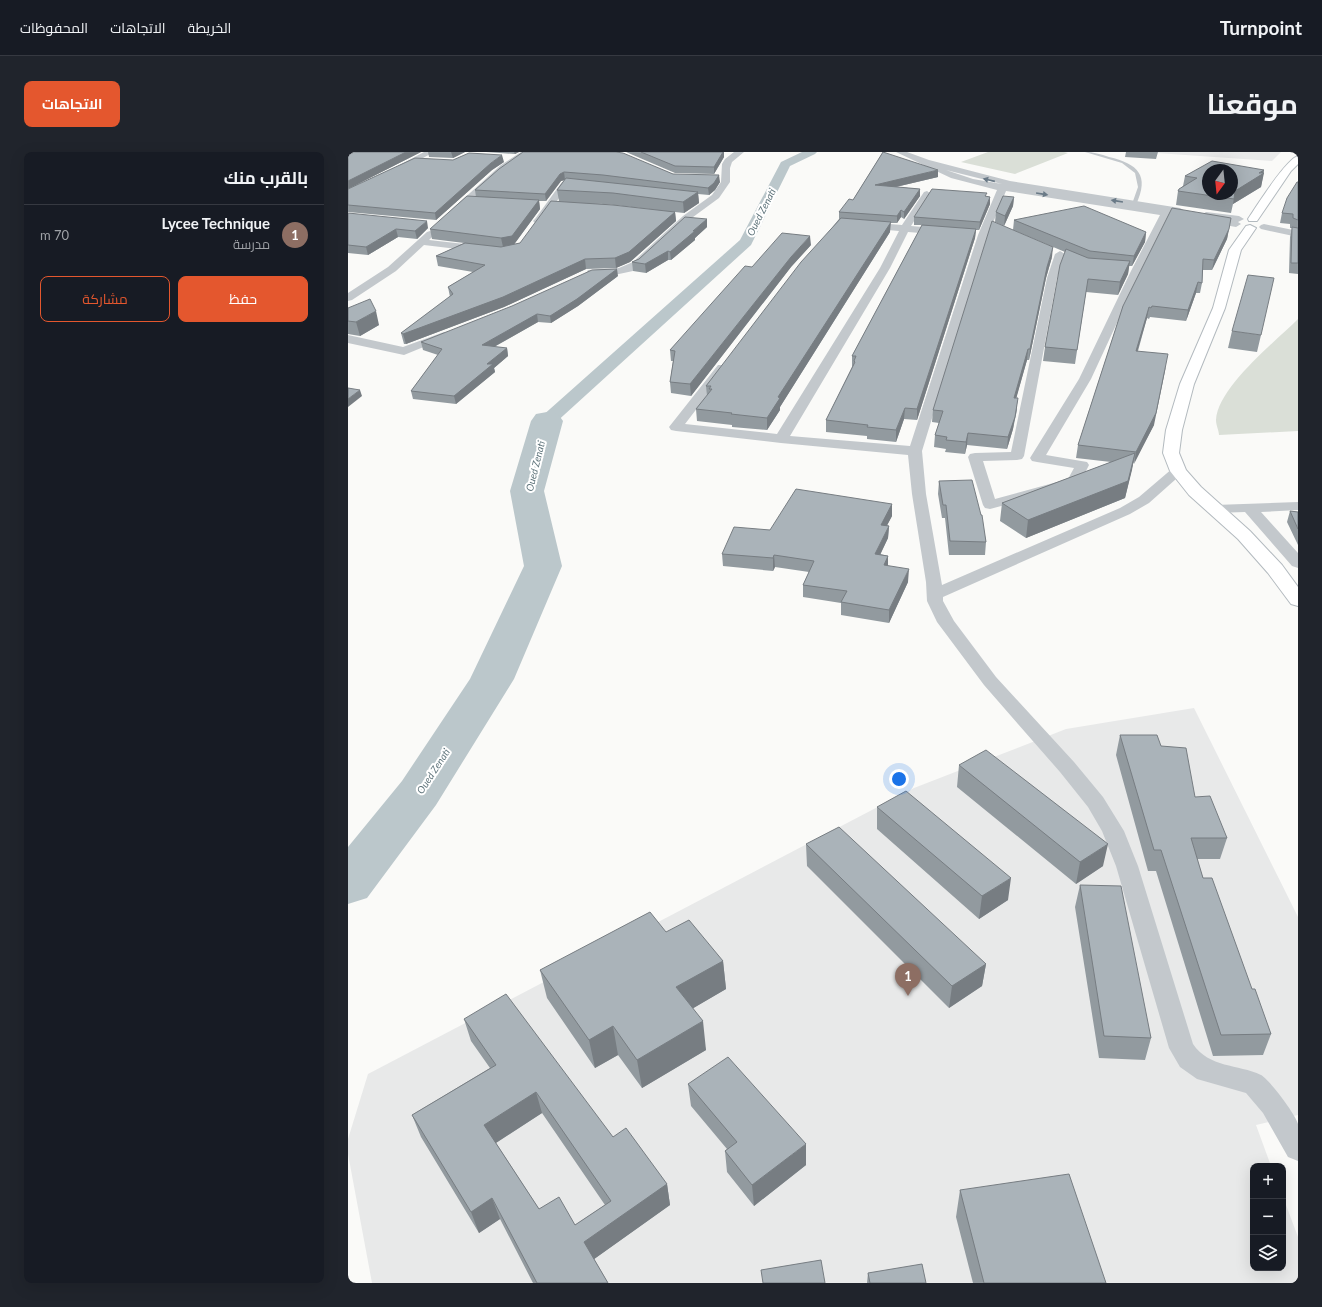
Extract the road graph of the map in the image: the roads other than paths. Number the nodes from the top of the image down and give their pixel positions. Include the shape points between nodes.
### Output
1 (430, 152) edge
2 (527, 152) edge
3 (740, 152) edge
4 (900, 152) edge
5 (1087, 152) edge
6 (500, 157) edge
7 (516, 159) junction
8 (1298, 159) edge
9 (414, 160) junction
10 (430, 161) edge
11 (388, 173) edge
12 (592, 186) edge
13 (1006, 186) junction
14 (927, 194) edge
15 (696, 199) edge
16 (710, 200) junction
17 (466, 201) junction
18 (481, 202) edge
19 (1134, 204) junction
20 (534, 205) edge
21 (550, 205) junction
22 (564, 206) edge
23 (1166, 213) junction
24 (1192, 215) junction
25 (672, 216) edge
26 (686, 218) junction
27 (445, 220) edge
28 (698, 220) edge
29 (1252, 223) junction
30 (853, 224) edge
31 (905, 228) junction
32 (436, 229) edge
33 (1298, 230) edge
34 (531, 231) edge
35 (959, 233) edge
36 (1298, 234) edge
37 (422, 242) junction
38 (488, 250) edge
39 (1060, 254) dead end
40 (580, 276) edge
41 (348, 298) edge
42 (453, 332) edge
43 (348, 339) edge
44 (729, 358) edge
45 (781, 439) junction
46 (915, 451) junction
47 (1178, 471) junction
48 (1298, 506) edge
49 (1249, 508) junction
50 (1215, 509) junction
51 (1298, 563) edge
52 (934, 595) junction
53 (1298, 600) edge
54 (1298, 1148) edge

1 - 9 street
2 - 7 street
3 - 16 street via 728,160 721,179 724,186
4 - 13 street via 956,177
5 - 19 lane via 1124,162 1137,172 1140,187
6 - 7 street
7 - 17 street via 496,173
8 - 29 main road via 1288,169
9 - 10 street
9 - 11 street
12 - 21 street via 565,184
19 -> 13 street
13 -> 23 street
13 - 46 street via 985,230
14 - 31 street
15 - 16 street
16 - 26 street
17 - 18 street
17 - 27 street
19 - 24 street
20 - 21 street
21 - 22 street
21 - 34 street
23 - 24 street
23 - 39 street via 1132,270 1085,379 1037,458 1082,465 1074,482 990,505 975,456 1017,456 1052,278
24 - 29 street
25 - 26 street
26 - 28 street
26 - 40 street via 635,265 617,272 590,272
29 - 33 street
29 - 36 street
29 - 47 main road via 1235,250 1220,308 1187,384 1174,430 1171,453
30 - 31 street
31 - 35 street
31 - 45 street via 885,268
32 - 37 street
37 - 38 street
37 - 41 street via 392,269
42 - 43 street via 404,351
44 - 45 street via 676,428
45 - 46 street
46 - 52 street via 918,494 934,582
47 - 50 main road
47 - 52 street via 1155,491 1125,511
48 - 49 street
49 - 50 street
49 - 51 street
50 - 53 main road via 1275,569
52 - 54 street via 946,622 990,681 1096,802 1113,831 1127,866 1182,1048 1189,1059 1206,1071 1254,1084 1272,1105

